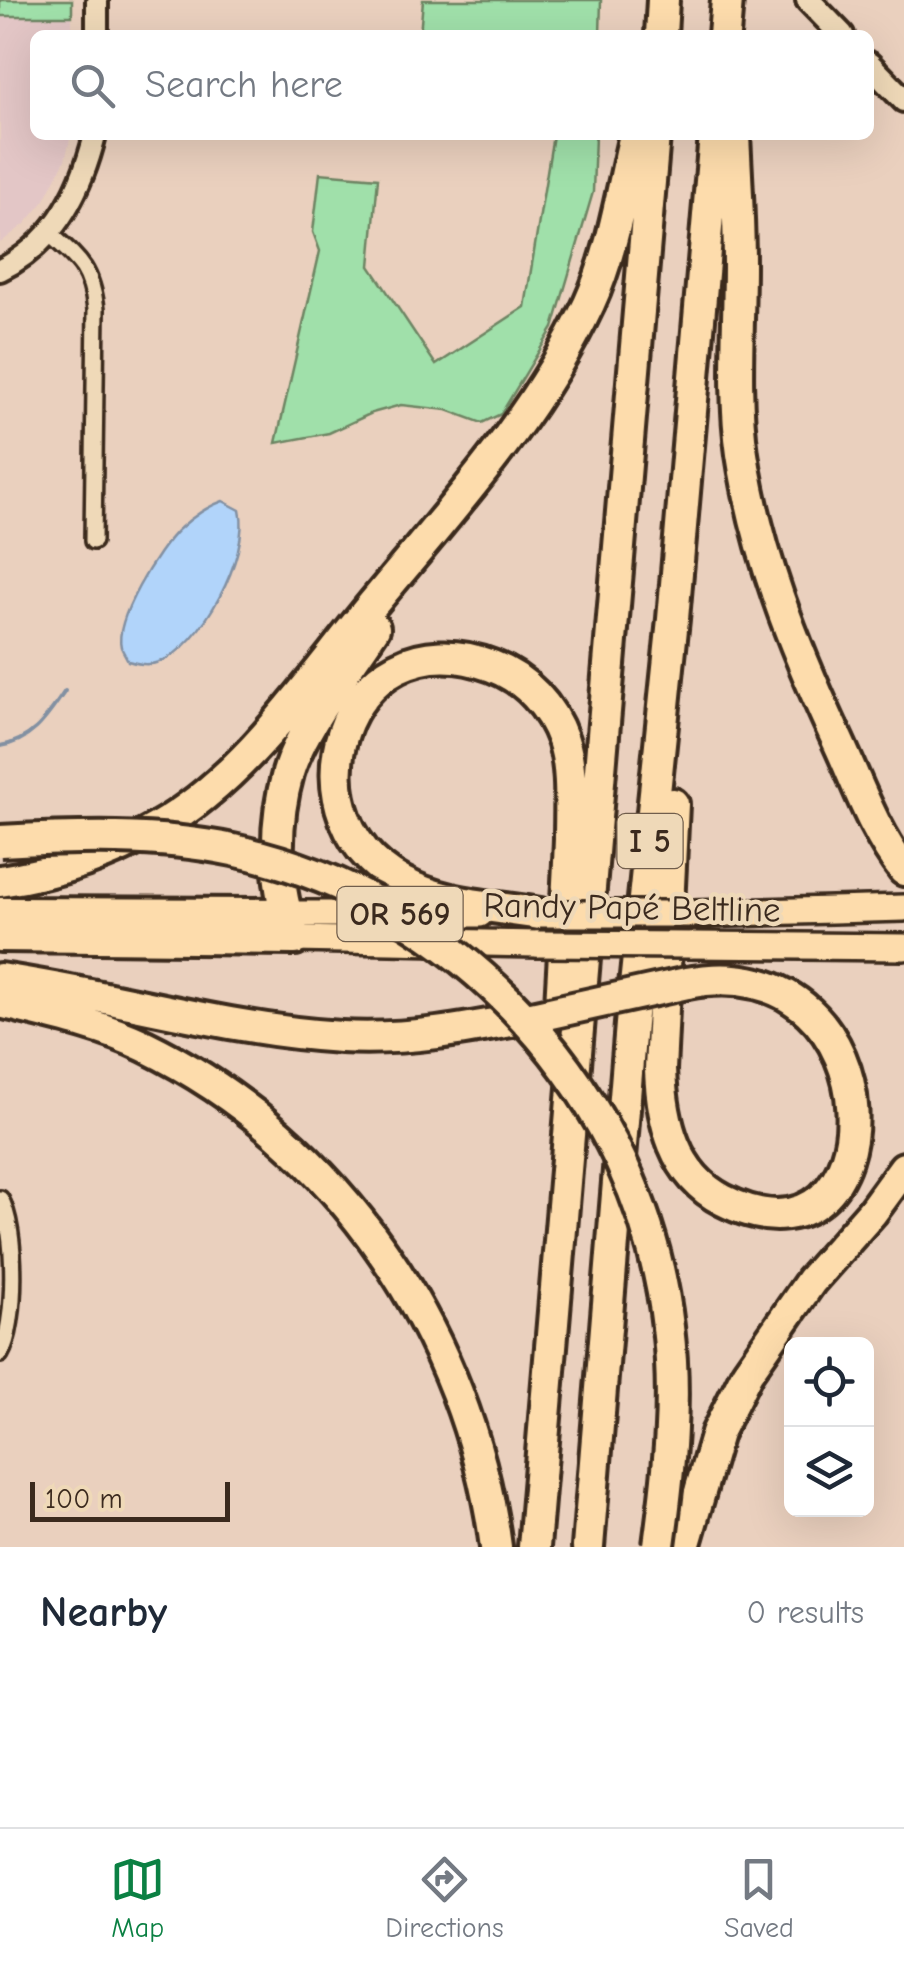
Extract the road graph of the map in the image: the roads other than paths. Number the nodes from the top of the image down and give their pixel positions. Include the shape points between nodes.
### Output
1 (97, 0) edge
2 (727, 0) edge
3 (808, 0) edge
4 (97, 30) edge
5 (727, 30) edge
6 (837, 30) edge
7 (874, 69) edge
8 (904, 100) edge
9 (94, 140) edge
10 (634, 140) edge
11 (654, 140) edge
12 (715, 140) edge
13 (734, 140) edge
14 (50, 234) junction
15 (0, 270) edge
16 (449, 511) junction
17 (93, 540) dead end
18 (673, 620) junction
19 (0, 841) edge
20 (904, 870) edge
21 (0, 882) edge
22 (904, 908) edge
23 (0, 913) edge
24 (290, 926) junction
25 (539, 929) junction
26 (0, 936) edge
27 (904, 947) edge
28 (0, 979) edge
29 (0, 1002) edge
30 (842, 1006) dead end
31 (571, 1125) junction
32 (874, 1156) dead end
33 (904, 1168) edge
34 (0, 1199) edge
35 (0, 1354) edge
36 (667, 1546) edge
37 (496, 1547) edge
38 (534, 1547) edge
39 (588, 1547) edge

1 - 4 street
2 - 5 highway
3 - 6 main road
7 - 8 main road
9 - 14 street via 84,176
10 - 16 highway via 591,300 500,447
11 - 31 highway, I 5
12 - 18 highway, I 5
13 - 20 highway via 737,390 756,524 798,650
14 - 15 street
14 - 17 street via 85,264 93,286
16 - 21 highway via 260,742 204,795 158,828 99,856
16 - 24 highway via 288,770 278,845 279,886
18 - 32 highway via 678,690 660,1057 669,1134 685,1167 716,1196 766,1213 798,1212 829,1201
18 - 39 highway, I 5
19 - 36 highway, bridge via 162,840 285,864 392,911 462,959 511,1004 596,1114 630,1181 654,1252 672,1390
22 - 25 main road, Randy Papé Beltline / OR 569, bridge via 692,914
23 - 24 highway, Randy Papé Beltline / OR 569
24 - 25 main road, Randy Papé Beltline / OR 569
24 - 26 highway, Randy Papé Beltline / OR 569
25 - 27 main road, Randy Papé Beltline / OR 569, bridge via 689,945
25 - 31 highway via 415,888 358,846 339,806 334,767 342,728 368,690 396,669 433,658 488,664 544,703 564,743 570,814 558,1046
28 - 30 highway, bridge via 344,1038 439,1033 737,978 781,982
29 - 37 highway via 102,1030 194,1074 298,1154 356,1216 401,1278 456,1385 487,1487
31 - 38 highway, I 5
33 - 36 highway via 810,1282 747,1373
34 - 35 street via 10,1238 10,1331

